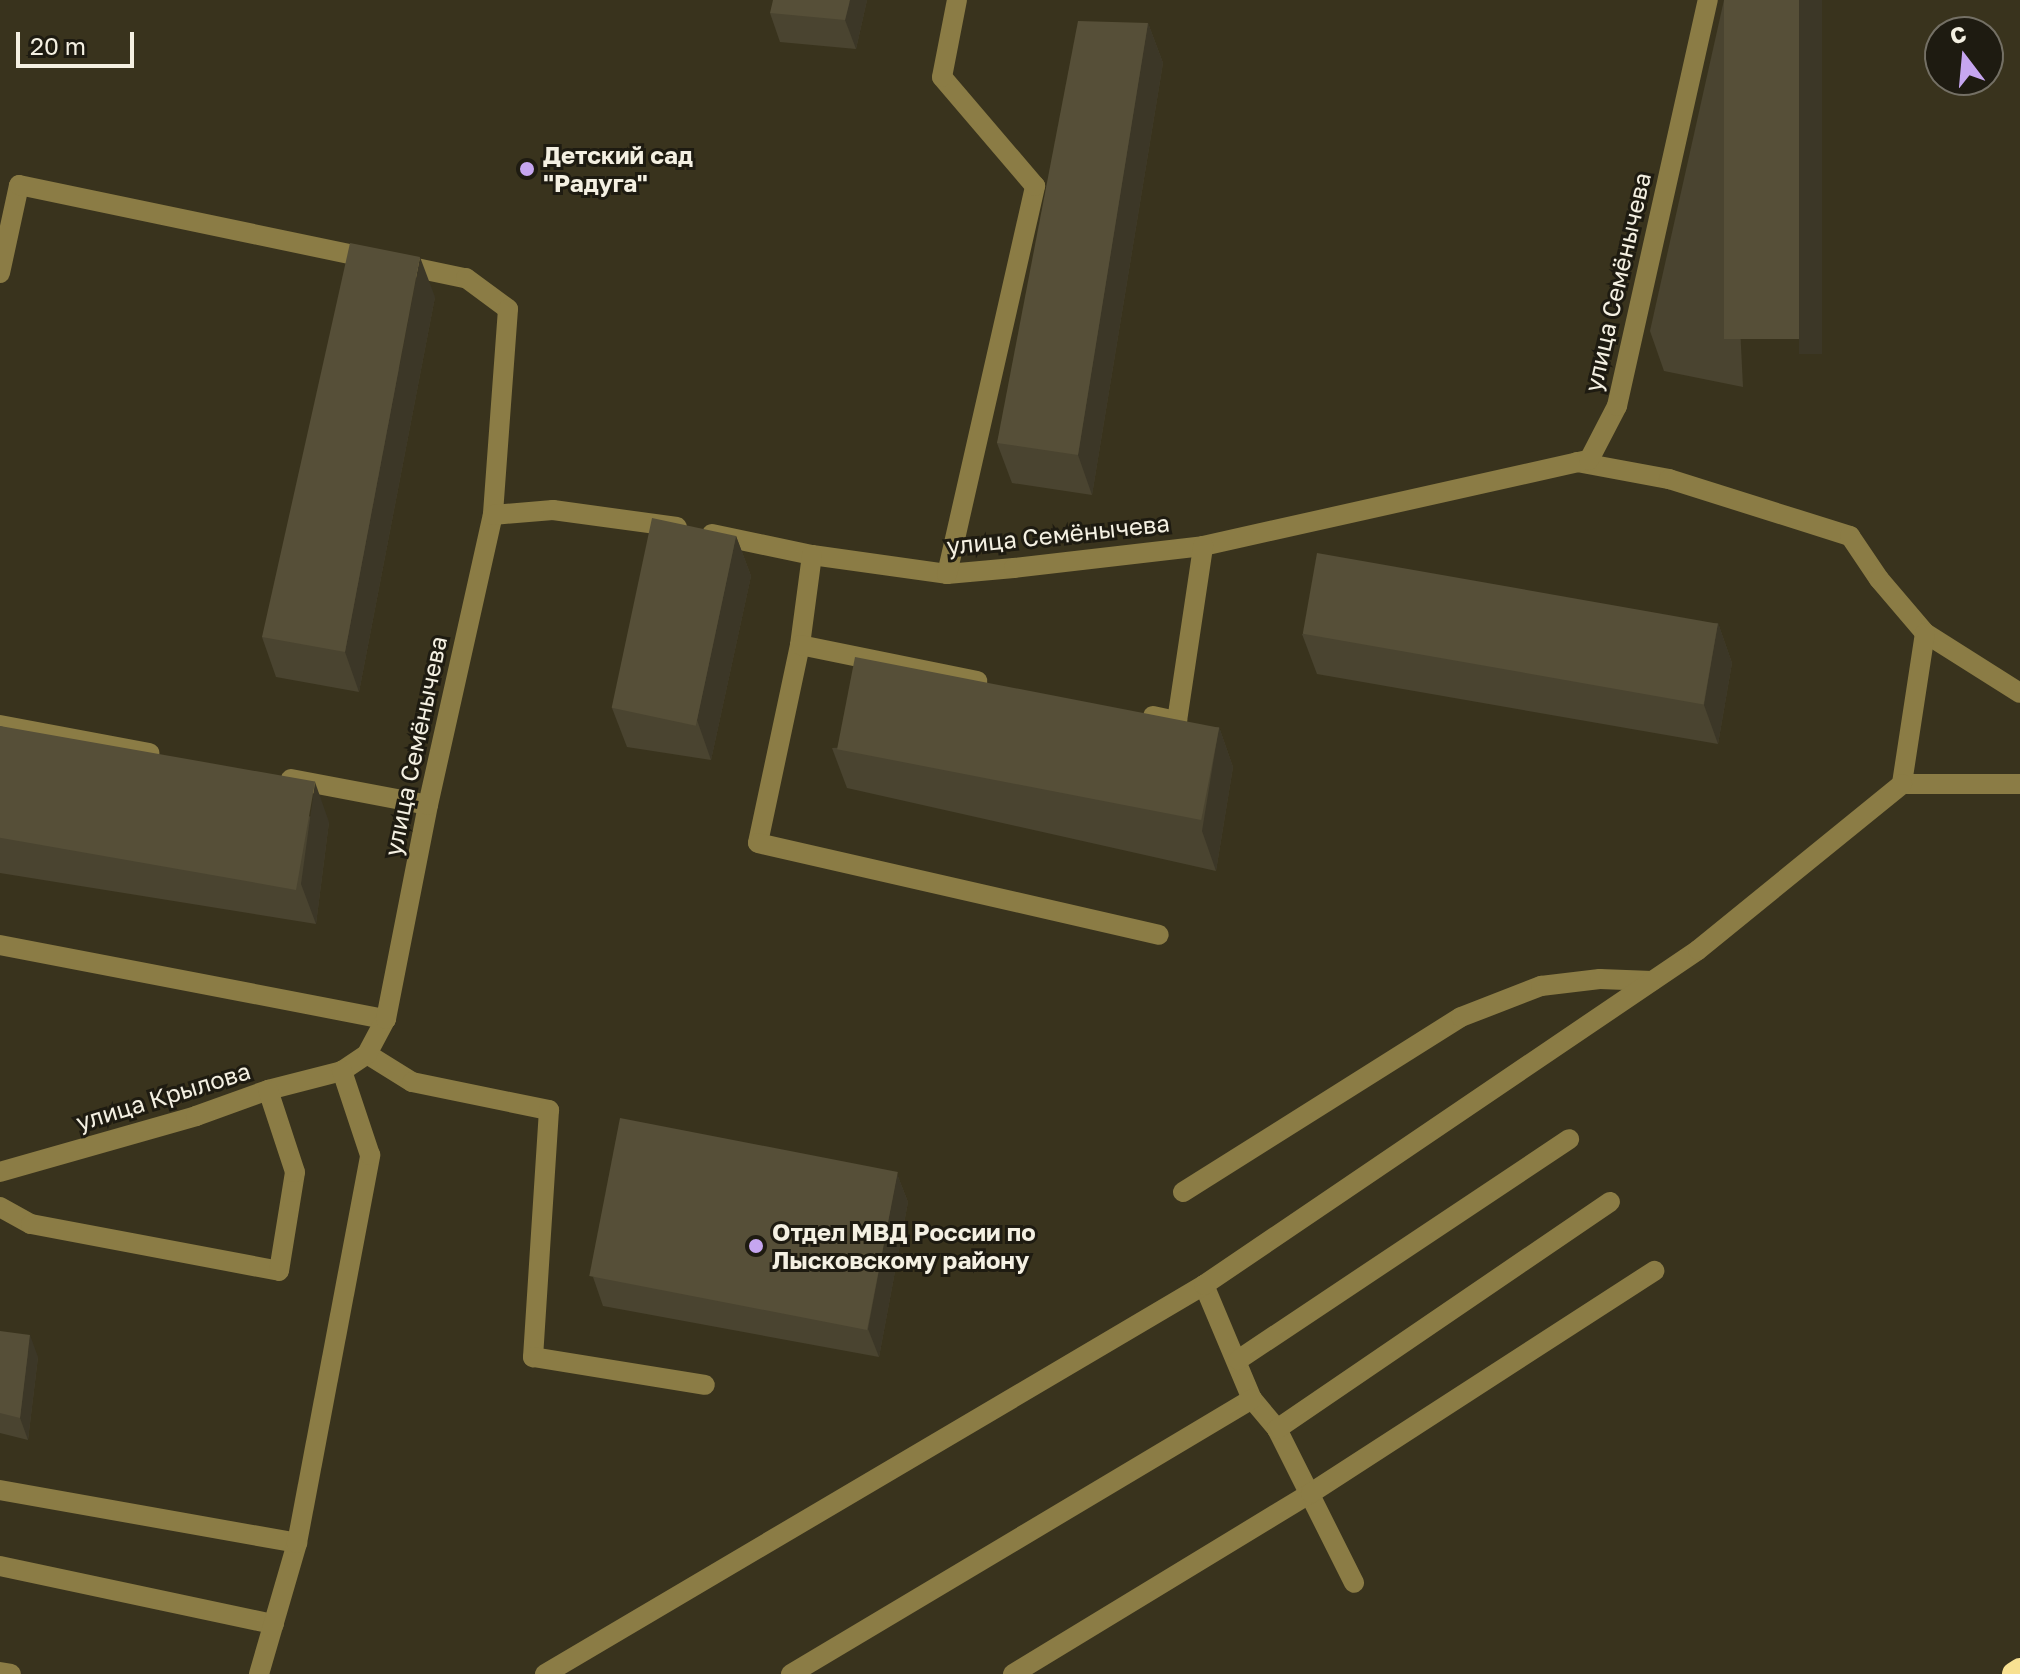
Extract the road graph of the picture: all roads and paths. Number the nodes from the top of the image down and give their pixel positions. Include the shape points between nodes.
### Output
1 (957, 0) edge
2 (1708, 0) edge
3 (0, 273) edge
4 (1577, 462) junction
5 (493, 515) junction
6 (1203, 546) junction
7 (812, 555) junction
8 (947, 574) junction
9 (1925, 633) junction
10 (800, 645) junction
11 (996, 685) edge
12 (2020, 693) edge
13 (1132, 712) edge
14 (0, 725) edge
15 (168, 756) edge
16 (275, 776) edge
17 (1902, 784) junction
18 (2020, 784) edge
19 (428, 805) junction
20 (1159, 935) dead end
21 (0, 945) edge
22 (1652, 981) junction
23 (386, 1019) junction
24 (367, 1054) junction
25 (342, 1071) junction
26 (268, 1090) junction
27 (1569, 1139) dead end
28 (0, 1172) edge
29 (1183, 1192) dead end
30 (1610, 1202) dead end
31 (0, 1207) edge
32 (1654, 1271) dead end
33 (1204, 1285) junction
34 (1238, 1360) junction
35 (705, 1385) dead end
36 (1252, 1399) junction
37 (1277, 1429) junction
38 (0, 1490) edge
39 (1311, 1493) junction
40 (297, 1543) junction
41 (0, 1566) edge
42 (1354, 1583) dead end
43 (274, 1624) junction
44 (2020, 1670) edge
45 (0, 1672) edge
46 (11, 1674) edge
47 (259, 1674) edge
48 (545, 1674) edge
49 (791, 1674) edge
50 (1013, 1674) edge
51 (2014, 1674) edge

1 - 8 street via 942,77 1035,186
2 - 4 street, улица Семёнычева via 1617,406 1589,460
3 - 5 street via 19,185 466,278 508,309
4 - 6 street, улица Семёнычева
4 - 9 street via 1669,479 1850,536
5 - 7 street, улица Семёнычева via 553,510 649,522
5 - 19 street, улица Семёнычева
6 - 8 street, улица Семёнычева
6 - 13 street via 1177,721
7 - 8 street, улица Семёнычева
7 - 10 street
9 - 12 street
9 - 17 street
10 - 11 street
10 - 20 street via 758,843
14 - 15 street
16 - 19 street
17 - 18 street
17 - 22 street via 1698,950
19 - 23 street, улица Семёнычева
21 - 23 street
22 - 29 street via 1600,979 1541,986 1461,1017
22 - 33 street
23 - 24 street, улица Семёнычева
24 - 25 street, улица Семёнычева
24 - 35 street via 412,1082 549,1110 533,1357
25 - 26 street, улица Крылова
25 - 40 street via 370,1155
26 - 28 street, улица Крылова
26 - 31 street via 295,1172 279,1271 31,1224
27 - 34 street
30 - 37 street
32 - 39 street
33 - 34 street
33 - 48 street
34 - 36 street
36 - 37 street
36 - 49 street
37 - 39 street
38 - 40 street
39 - 42 street
39 - 50 street
40 - 43 street
41 - 43 street
43 - 47 street
44 - 51 highway
45 - 46 street

